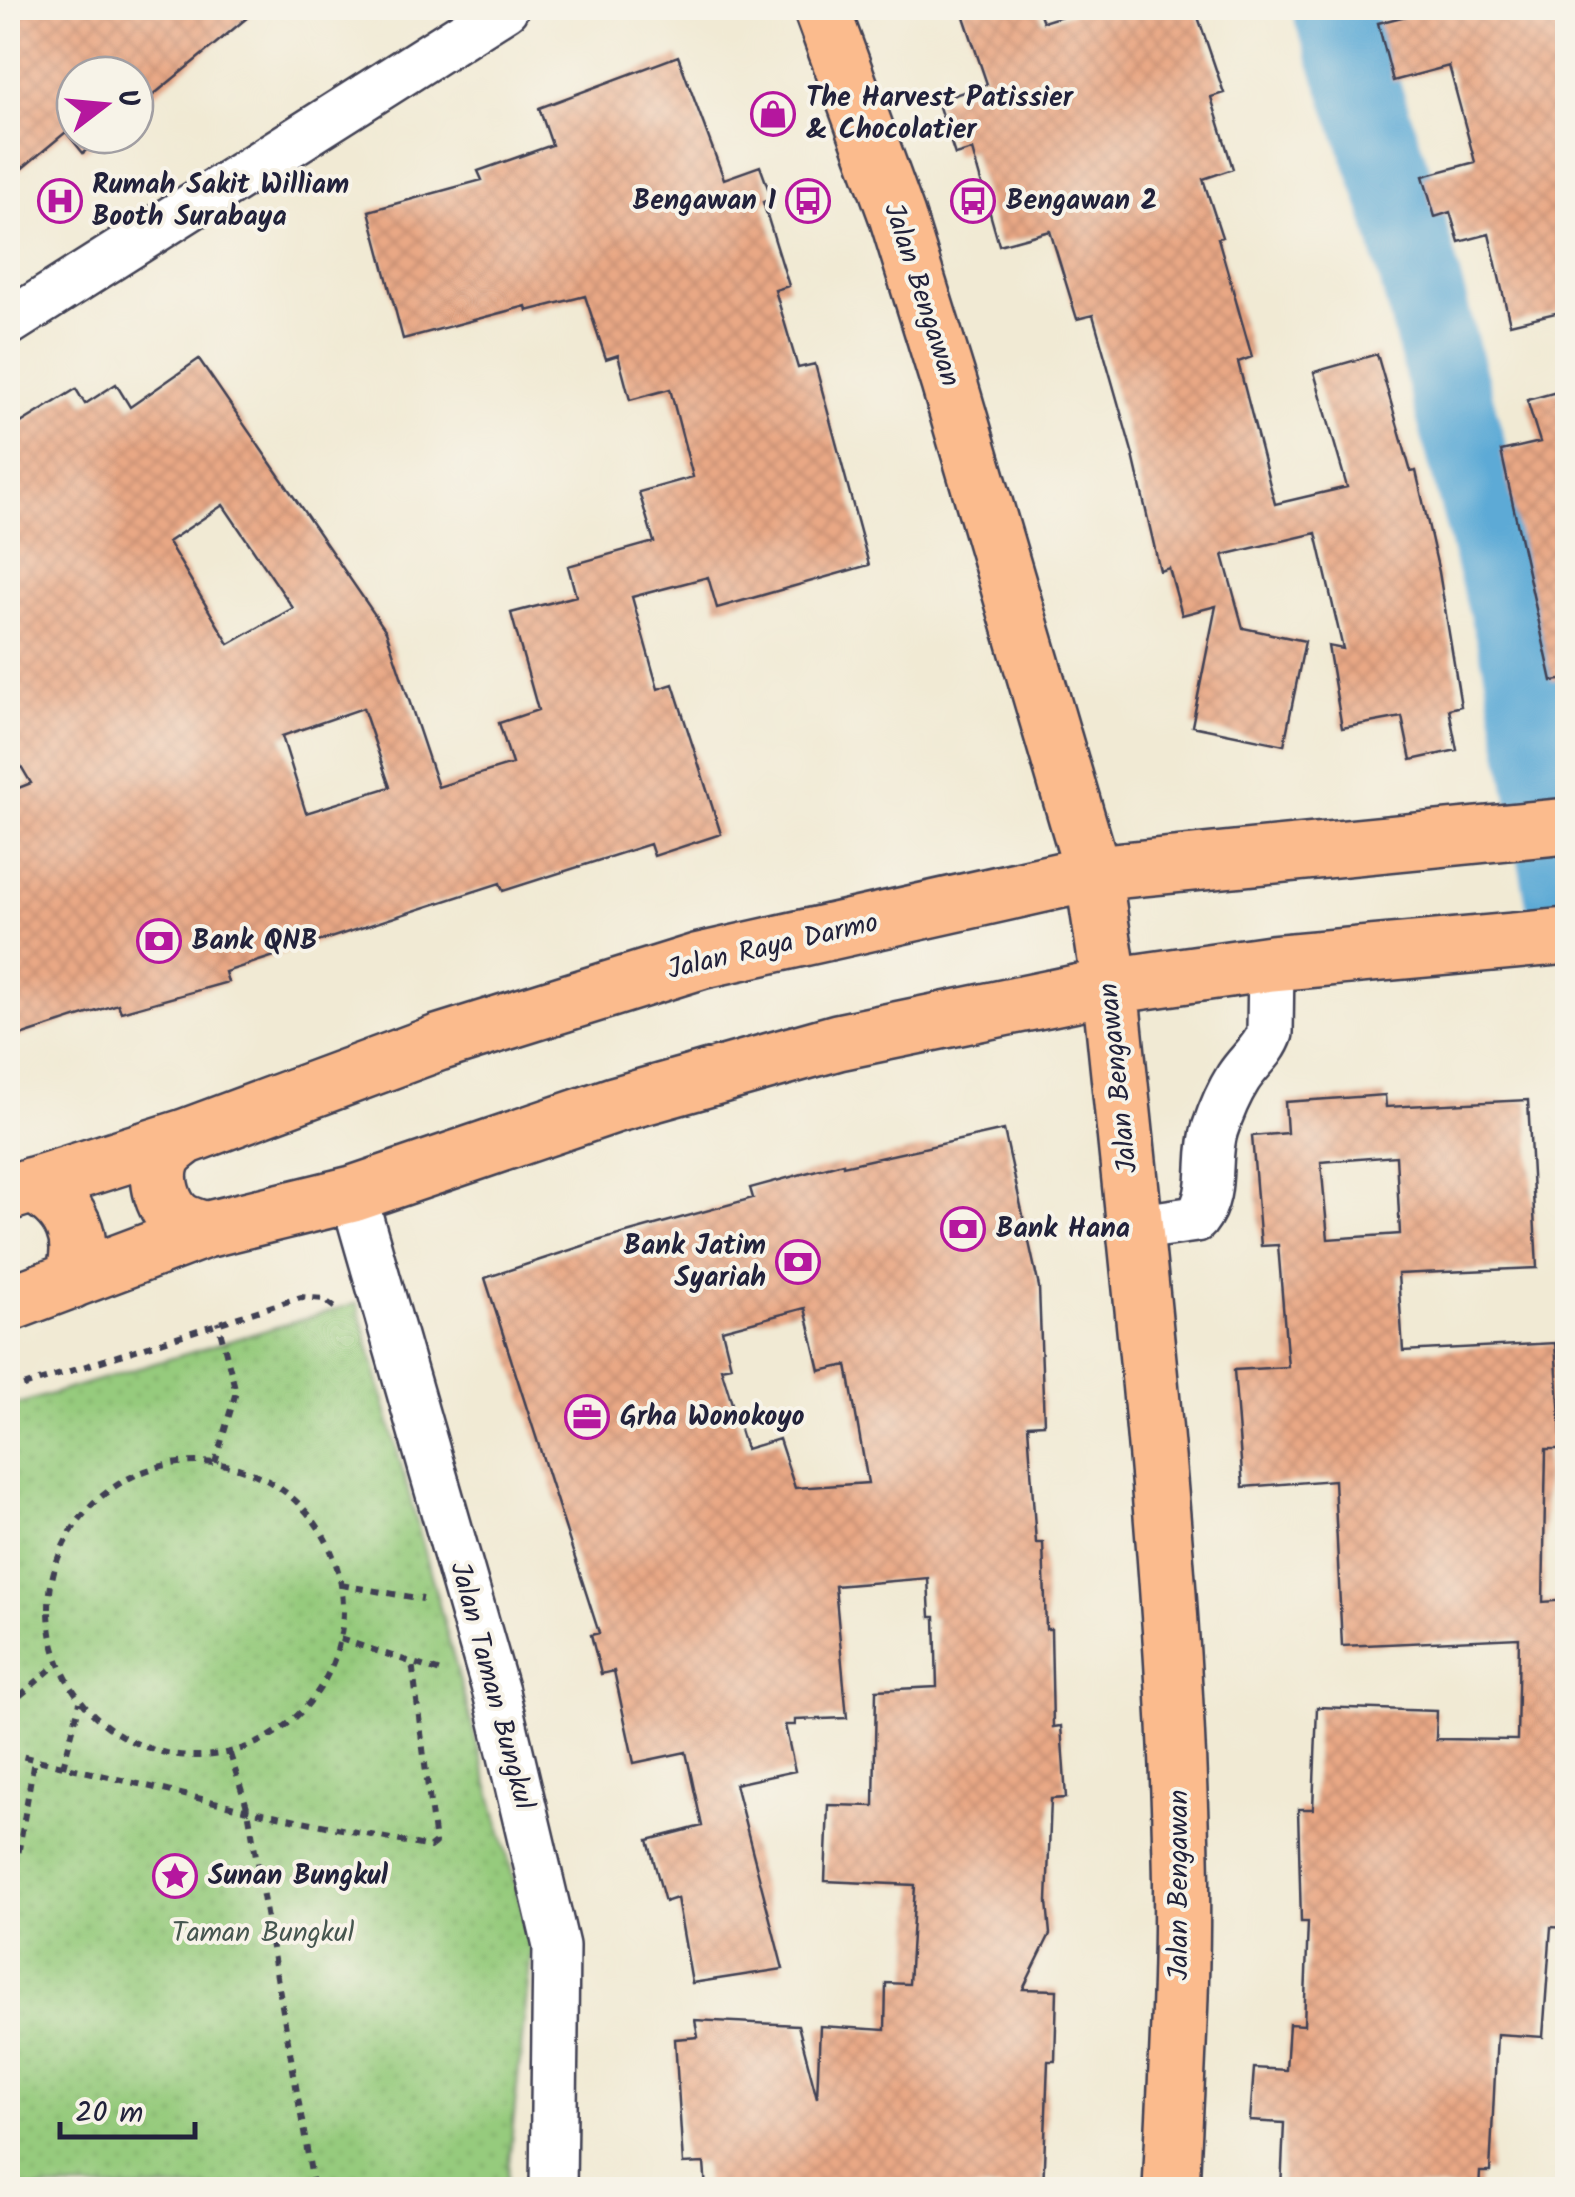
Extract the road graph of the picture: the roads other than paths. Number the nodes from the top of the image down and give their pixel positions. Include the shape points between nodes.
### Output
1 (504, 8) edge
2 (821, 8) edge
3 (8, 323) edge
4 (1568, 826) edge
5 (1093, 874) junction
6 (1568, 936) edge
7 (1270, 963) junction
8 (1110, 986) junction
9 (185, 1137) junction
10 (20, 1189) edge
11 (353, 1194) junction
12 (1134, 1228) junction
13 (205, 1230) junction
14 (71, 1281) junction
15 (8, 1304) edge
16 (552, 2190) edge
17 (1171, 2190) edge

1 - 3 street
2 - 5 main road, Jalan Bengawan via 897,216
4 - 5 main road, Jalan Raya Darmo
5 - 8 main road, Jalan Bengawan
5 - 9 main road, Jalan Raya Darmo via 700,962 438,1043
6 - 7 main road
7 - 8 main road
7 - 12 street via 1270,1033 1239,1077 1214,1131 1206,1207 1196,1219
8 - 11 main road via 820,1048 614,1105
8 - 12 main road, Jalan Bengawan
9 - 10 main road, Jalan Raya Darmo
9 - 13 main road via 162,1158 162,1193 181,1222
10 - 14 main road via 48,1193 71,1217 80,1244
11 - 13 main road
11 - 16 street, Jalan Taman Bungkul via 496,1692 556,1946
12 - 17 main road, Jalan Bengawan via 1175,1698 1181,1860
13 - 14 main road
14 - 15 main road

